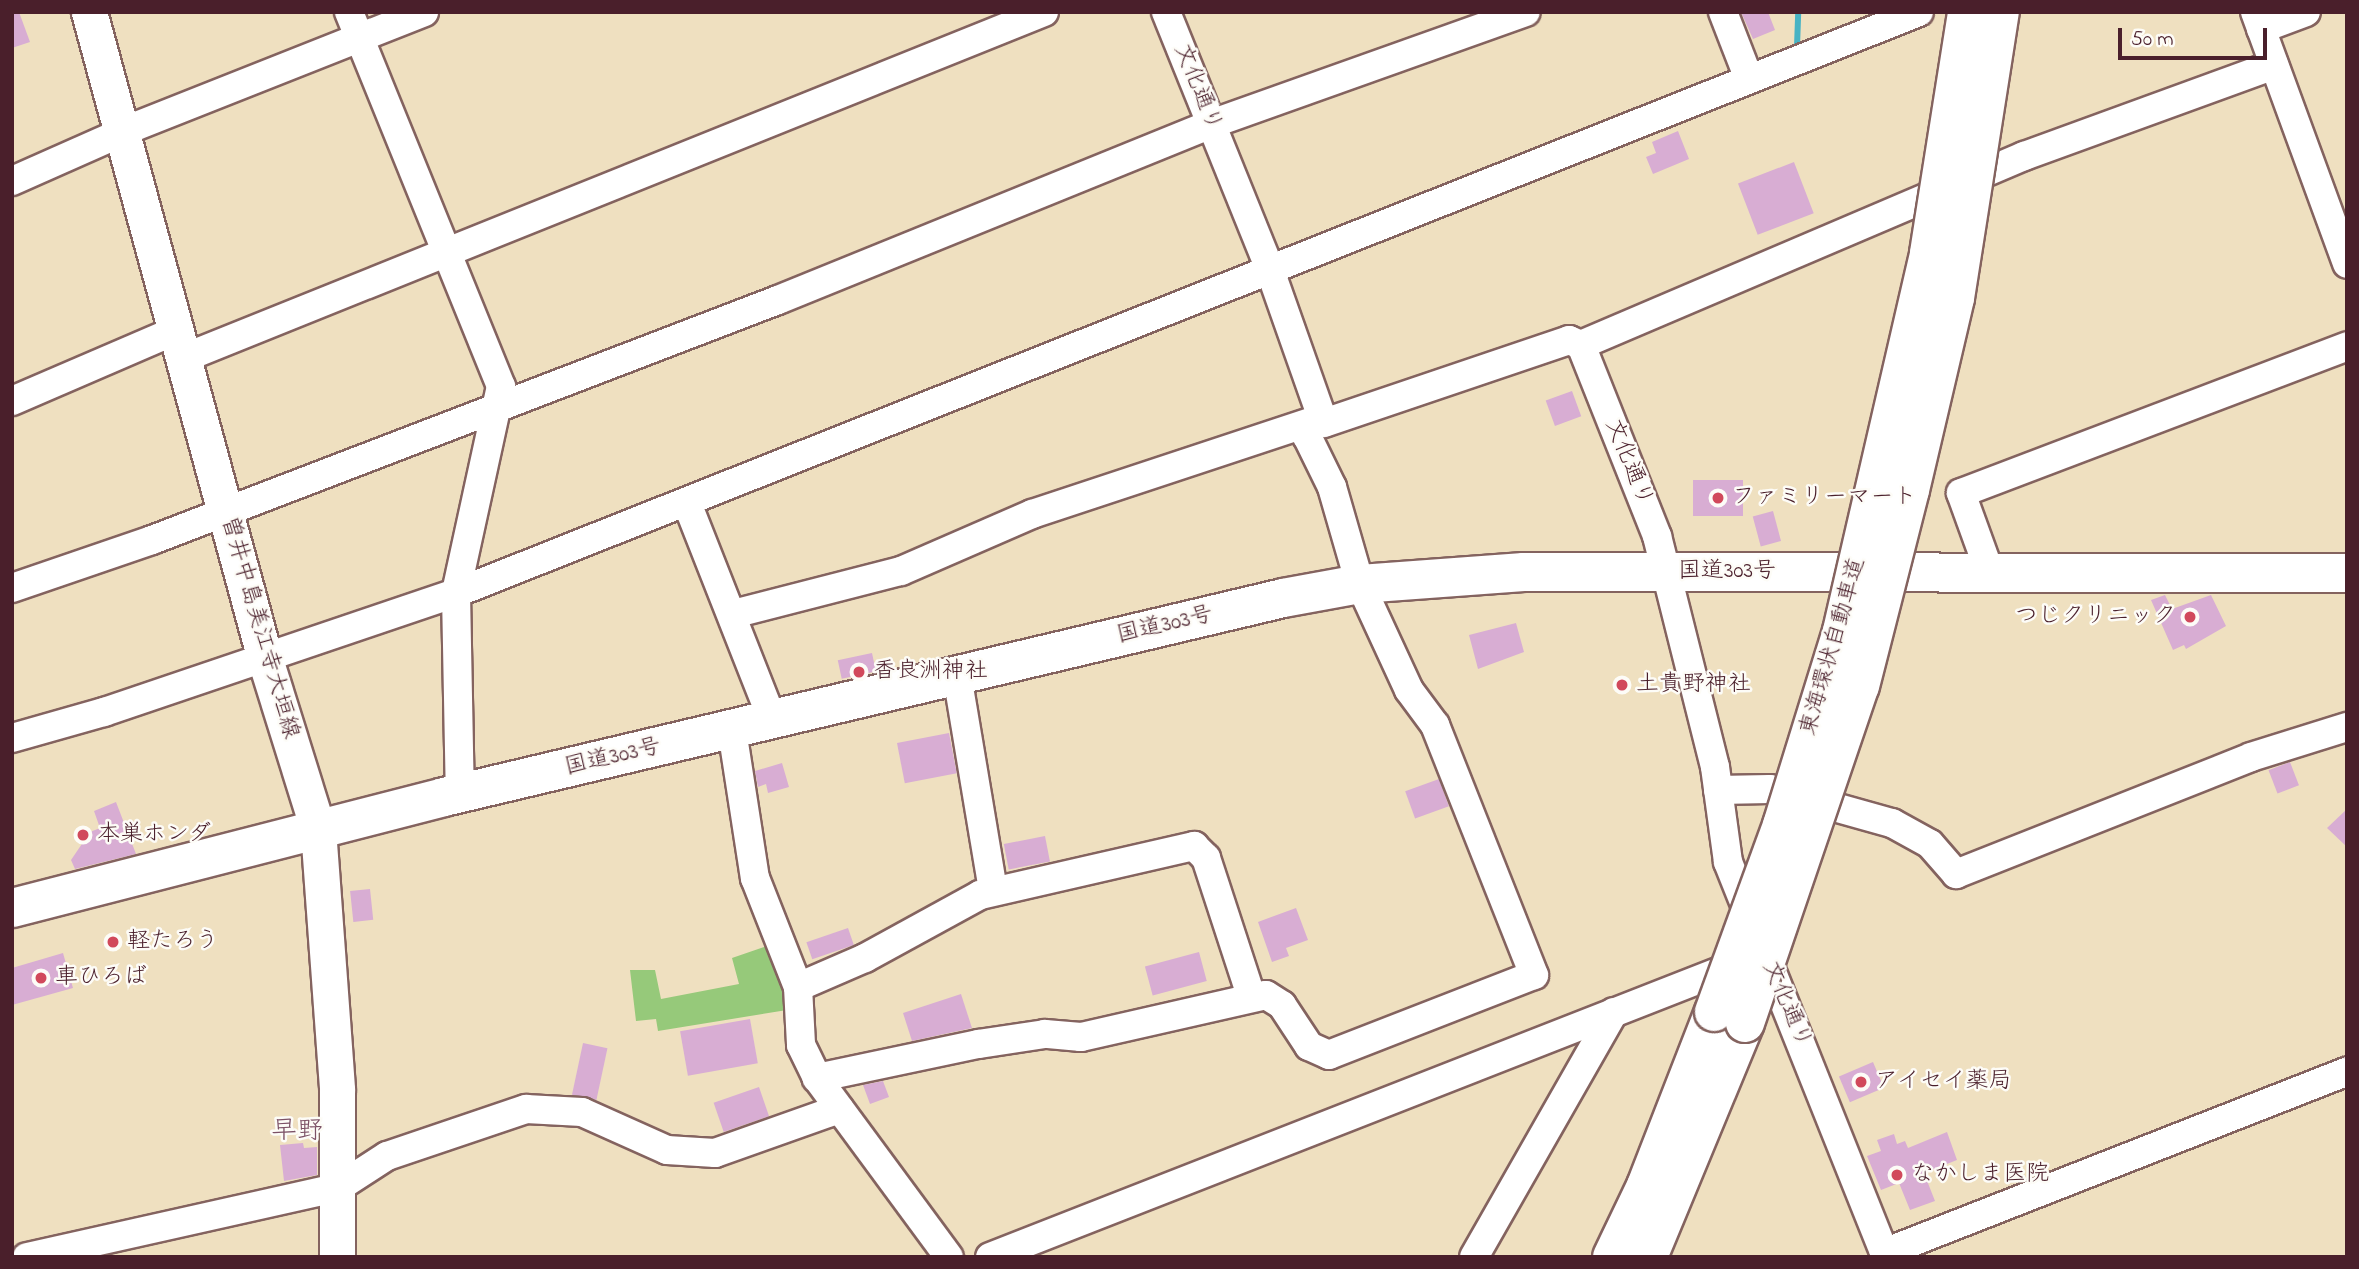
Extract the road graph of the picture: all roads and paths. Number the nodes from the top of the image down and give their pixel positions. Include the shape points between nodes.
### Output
1 (89, 12) edge
2 (424, 12) edge
3 (1044, 12) edge
4 (1166, 12) edge
5 (1526, 12) edge
6 (1723, 12) edge
7 (1919, 12) edge
8 (1967, 12) edge
9 (2000, 12) edge
10 (2306, 12) edge
11 (2258, 21) edge
12 (354, 25) edge
13 (2274, 65) junction
14 (1749, 79) junction
15 (1211, 124) junction
16 (120, 134) junction
17 (12, 181) edge
18 (445, 253) junction
19 (2347, 264) edge
20 (1270, 270) junction
21 (180, 344) junction
22 (1581, 345) junction
23 (2347, 346) edge
24 (12, 401) edge
25 (496, 406) junction
26 (687, 503) junction
27 (226, 510) junction
28 (1664, 572) junction
29 (1990, 573) junction
30 (2347, 573) edge
31 (1360, 584) junction
32 (12, 588) edge
33 (456, 593) junction
34 (733, 614) junction
35 (265, 659) junction
36 (957, 675) junction
37 (772, 719) junction
38 (2347, 727) edge
39 (732, 730) junction
40 (12, 738) edge
41 (1718, 790) junction
42 (460, 793) junction
43 (318, 829) junction
44 (993, 891) junction
45 (12, 908) edge
46 (1764, 954) junction
47 (797, 987) junction
48 (1251, 996) junction
49 (1614, 1012) junction
50 (1730, 1018) junction
51 (2347, 1072) edge
52 (1689, 1077) junction
53 (817, 1078) junction
54 (839, 1109) junction
55 (339, 1187) junction
56 (1885, 1255) edge
57 (26, 1257) edge
58 (337, 1257) edge
59 (949, 1257) edge
60 (990, 1257) edge
61 (1474, 1257) edge
62 (1583, 1257) edge
63 (1612, 1257) edge
64 (1648, 1257) edge

1 - 16 main road, 曽井中島美江寺大垣線
2 - 12 street
3 - 18 street
4 - 15 street, 文化通り
5 - 15 street
6 - 14 street
7 - 14 street
8 - 50 highway, 東海環状自動車道, bridge via 1929,253 1842,631 1782,825
9 - 50 highway, 東海環状自動車道, bridge via 1955,298 1860,686
10 - 11 street
11 - 13 street
12 - 16 street
12 - 18 street
13 - 19 street
13 - 22 street via 2024,156
14 - 20 street
15 - 20 street, 文化通り
15 - 25 street via 778,300
16 - 17 street
16 - 21 main road, 曽井中島美江寺大垣線
18 - 21 street
18 - 25 street via 501,386
20 - 22 street, 文化通り via 1324,423 1569,340
20 - 26 street
21 - 24 street
21 - 27 main road, 曽井中島美江寺大垣線
22 - 28 street, 文化通り via 1657,536
23 - 29 street via 1961,493
25 - 27 street
25 - 33 street
26 - 33 street
26 - 34 street
27 - 32 street
27 - 35 main road, 曽井中島美江寺大垣線
28 - 29 highway, 国道303号
28 - 31 highway, 国道303号 via 1524,572
28 - 41 street, 文化通り
29 - 30 highway, 国道303号
31 - 34 street via 1332,487 1307,436 1314,421 1032,514 901,571
31 - 36 highway, 国道303号
31 - 48 street via 1409,690 1436,725 1534,975 1328,1055 1309,1046 1282,1005 1266,995
33 - 35 street
33 - 42 street
34 - 37 street
35 - 40 street
35 - 43 main road, 曽井中島美江寺大垣線
36 - 37 highway, 国道303号
36 - 44 street
37 - 39 highway, 国道303号
38 - 41 street via 2251,757 1955,874 1930,844 1892,823 1770,789
39 - 42 highway, 国道303号
39 - 47 street via 755,878
41 - 46 street, 文化通り via 1728,862
42 - 43 highway, 国道303号
43 - 45 highway, 国道303号
43 - 55 main road, 曽井中島美江寺大垣線
44 - 47 street
44 - 48 street via 1194,846 1206,858
46 - 49 street
46 - 56 street, 文化通り
47 - 53 street via 801,1045
48 - 53 street via 1081,1037 1045,1034 931,1052
49 - 60 street
49 - 61 street
50 - 52 highway, 東海環状自動車道
50 - 64 highway, 東海環状自動車道
51 - 56 street
52 - 62 highway
52 - 63 highway, 東海環状自動車道
53 - 54 street
54 - 55 street via 715,1153 667,1150 582,1112 526,1109 387,1156
54 - 59 street
55 - 57 street
55 - 58 main road, 曽井中島美江寺大垣線

